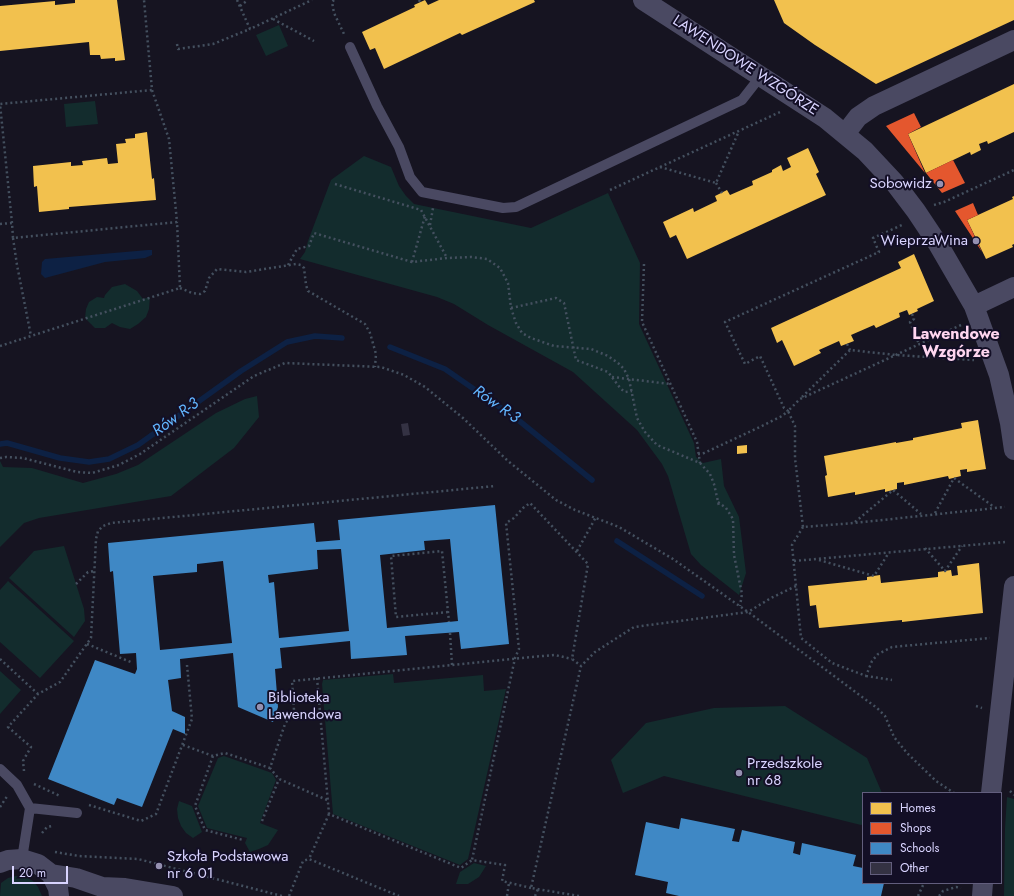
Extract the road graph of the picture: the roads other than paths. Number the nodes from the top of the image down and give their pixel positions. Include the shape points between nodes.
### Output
1 (643, 0) edge
2 (1014, 40) edge
3 (350, 47) road end
4 (760, 77) junction
5 (846, 134) junction
6 (1014, 287) edge
7 (971, 314) junction
8 (1014, 450) edge
9 (1014, 586) edge
10 (0, 769) edge
11 (991, 792) edge
12 (30, 808) junction
13 (77, 813) dead end
14 (22, 859) junction
15 (0, 863) edge
16 (50, 874) junction
17 (983, 884) edge
18 (102, 887) junction
19 (59, 896) edge
20 (80, 896) edge
21 (173, 896) edge
22 (982, 896) edge

1 - 4 street, LAWENDOWE WZGÓRZE
2 - 5 street via 874,106 858,117
3 - 4 lane via 399,147 410,177 422,192 502,208 516,207 742,100
4 - 5 street, LAWENDOWE WZGÓRZE
5 - 7 street, LAWENDOWE WZGÓRZE via 894,182 911,217 938,244
6 - 7 street
7 - 8 street, LAWENDOWE WZGÓRZE via 1000,375
9 - 11 street
10 - 12 lane via 17,785
12 - 13 lane
12 - 14 lane
14 - 15 street
14 - 16 street via 38,864
16 - 18 street via 76,878
16 - 19 street via 58,888
17 - 22 street
18 - 20 street
18 - 21 street

